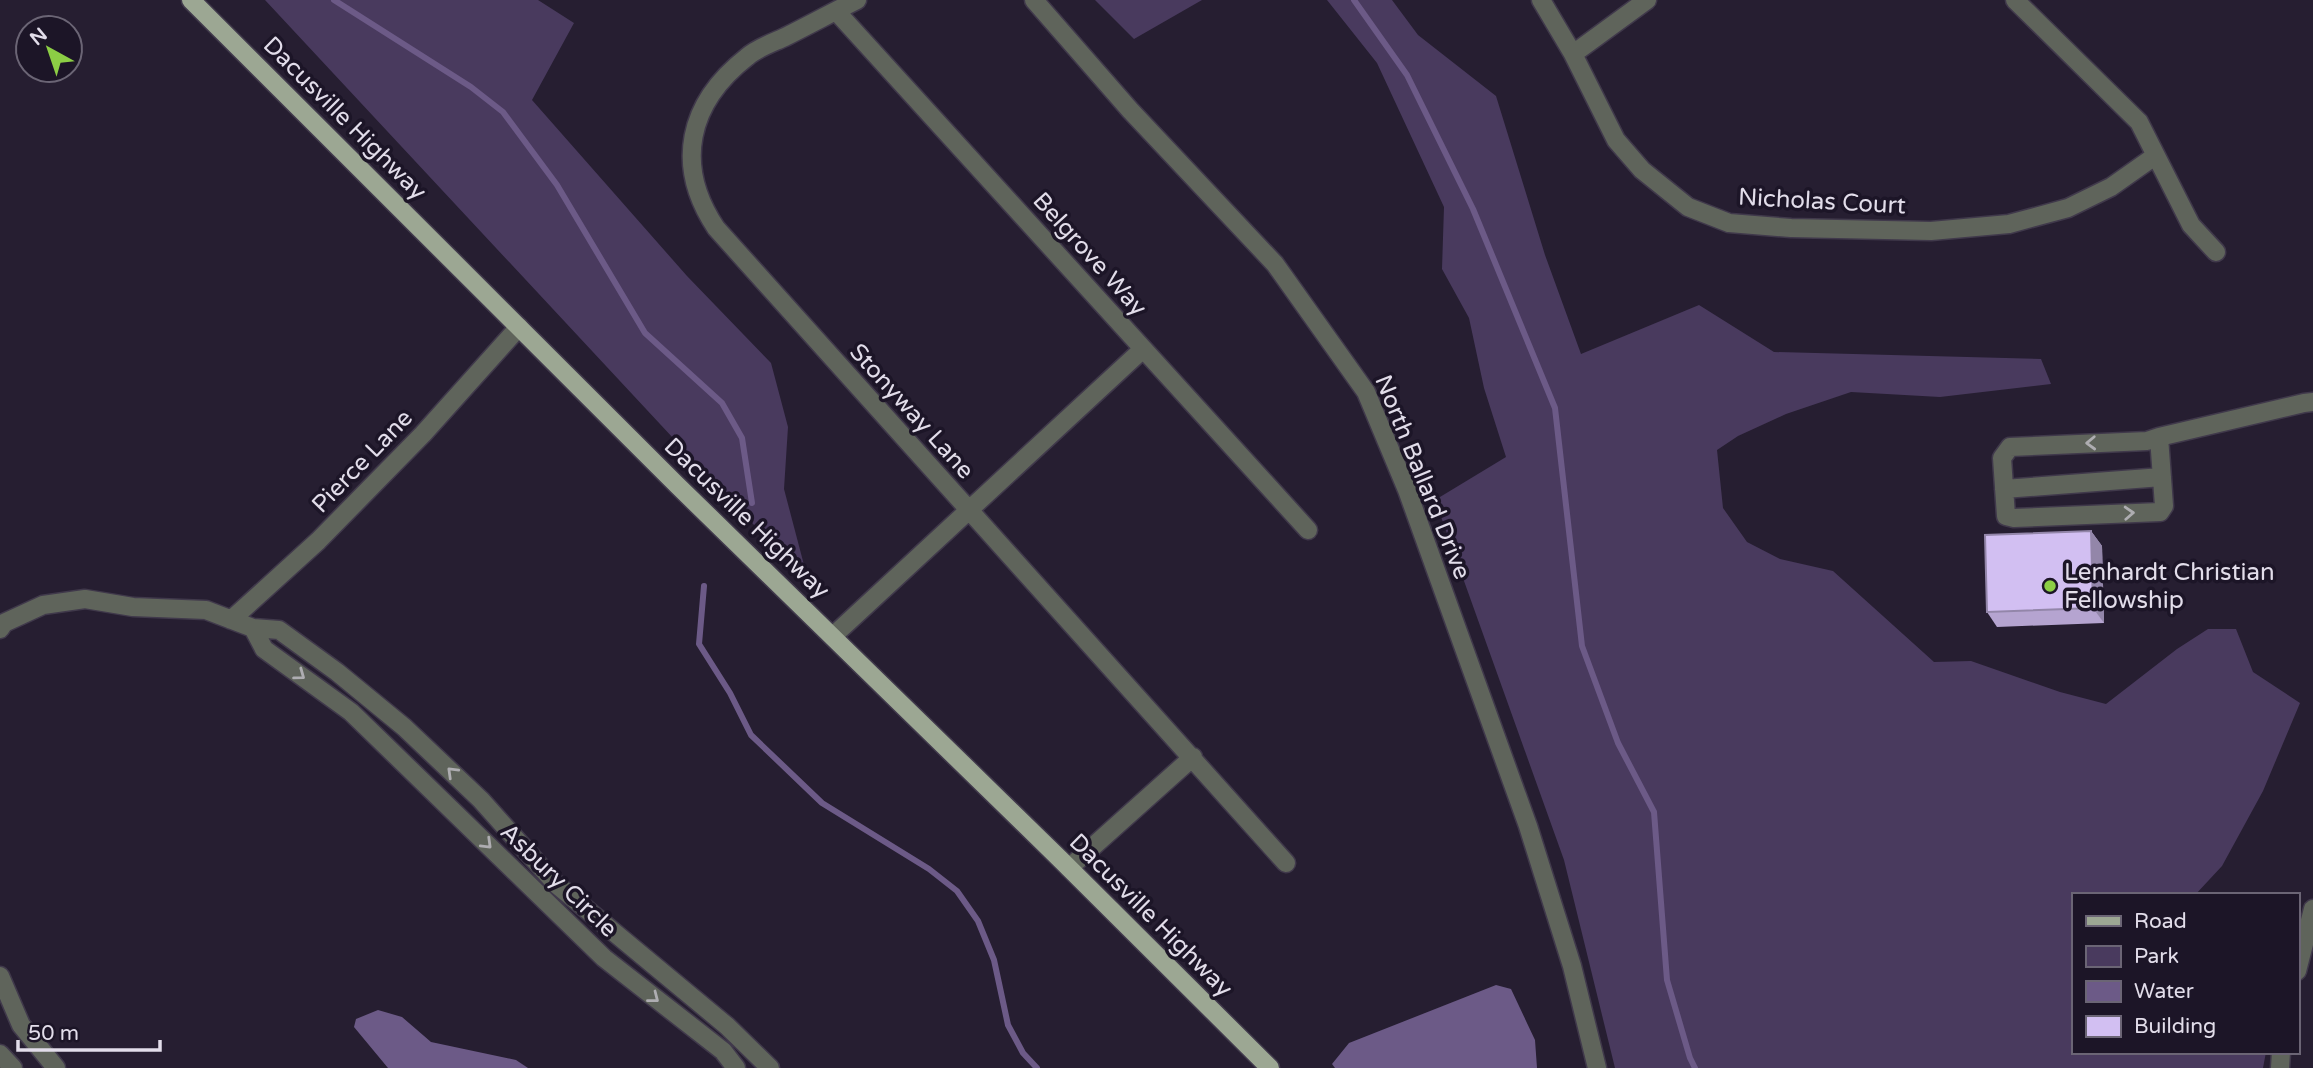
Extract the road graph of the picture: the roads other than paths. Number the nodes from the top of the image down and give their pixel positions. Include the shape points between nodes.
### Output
1 (191, 0) edge
2 (857, 0) edge
3 (1034, 0) edge
4 (1541, 0) edge
5 (1647, 0) edge
6 (2015, 0) edge
7 (836, 11) junction
8 (1573, 54) junction
9 (2155, 156) junction
10 (2216, 252) dead end
11 (519, 327) junction
12 (1143, 349) junction
13 (2313, 402) edge
14 (2159, 437) junction
15 (2162, 477) junction
16 (2004, 489) junction
17 (968, 510) junction
18 (1308, 530) dead end
19 (231, 620) junction
20 (253, 628) junction
21 (0, 629) edge
22 (833, 636) junction
23 (367, 696) junction
24 (351, 712) junction
25 (404, 727) junction
26 (385, 745) junction
27 (1193, 757) junction
28 (481, 800) junction
29 (462, 820) junction
30 (1286, 863) dead end
31 (1069, 868) junction
32 (2313, 909) edge
33 (641, 954) junction
34 (2299, 963) edge
35 (624, 974) junction
36 (0, 976) edge
37 (698, 1001) junction
38 (683, 1020) junction
39 (0, 1054) edge
40 (13, 1068) edge
41 (55, 1068) edge
42 (736, 1068) edge
43 (770, 1068) edge
44 (1270, 1068) edge
45 (1597, 1068) edge

1 - 11 main road, Dacusville Highway
2 - 7 street, Stonyway Lane
3 - 45 street, North Ballard Drive via 1275,264 1366,392 1407,490 1528,826 1572,966
4 - 8 street, Nicholas Court
5 - 8 street
6 - 9 street via 2139,122
7 - 12 street, Belgrove Way
7 - 17 street, Stonyway Lane via 749,55 712,93 693,132 697,193 716,228
8 - 9 street, Nicholas Court via 1616,140 1642,170 1688,207 1729,223 1931,231 2010,224 2068,208 2110,187
9 - 10 street via 2191,225
11 - 19 street, Pierce Lane via 318,541
11 - 22 main road, Dacusville Highway
12 - 17 street
12 - 18 street, Belgrove Way
13 - 14 street
14 - 15 street
14 -> 16 street via 2010,447 2002,458
15 - 16 street
16 -> 15 street via 2006,516 2014,519 2160,512 2164,506
17 - 22 street
17 - 27 street, Stonyway Lane
19 - 20 street, Asbury Circle
19 - 21 street, Asbury Circle via 206,610 132,607 85,599 43,606
20 - 23 street, Asbury Circle via 279,630
20 -> 24 street, Asbury Circle via 264,649
22 - 31 main road, Dacusville Highway
23 - 24 street
23 - 25 street, Asbury Circle
24 - 26 street, Asbury Circle
25 - 26 street
28 -> 25 street, Asbury Circle
26 - 29 street, Asbury Circle
27 - 30 street, Stonyway Lane
27 - 31 street
28 - 29 street, Asbury Circle
28 - 33 street, Asbury Circle via 556,884
29 -> 35 street, Asbury Circle
31 - 44 main road, Dacusville Highway
32 - 34 street
33 - 35 street, Asbury Circle
33 - 37 street, Asbury Circle
35 -> 38 street, Asbury Circle
36 - 41 street via 21,1025
37 - 38 street
37 - 43 street, Asbury Circle
38 - 42 street, Asbury Circle via 723,1051
39 - 40 street

